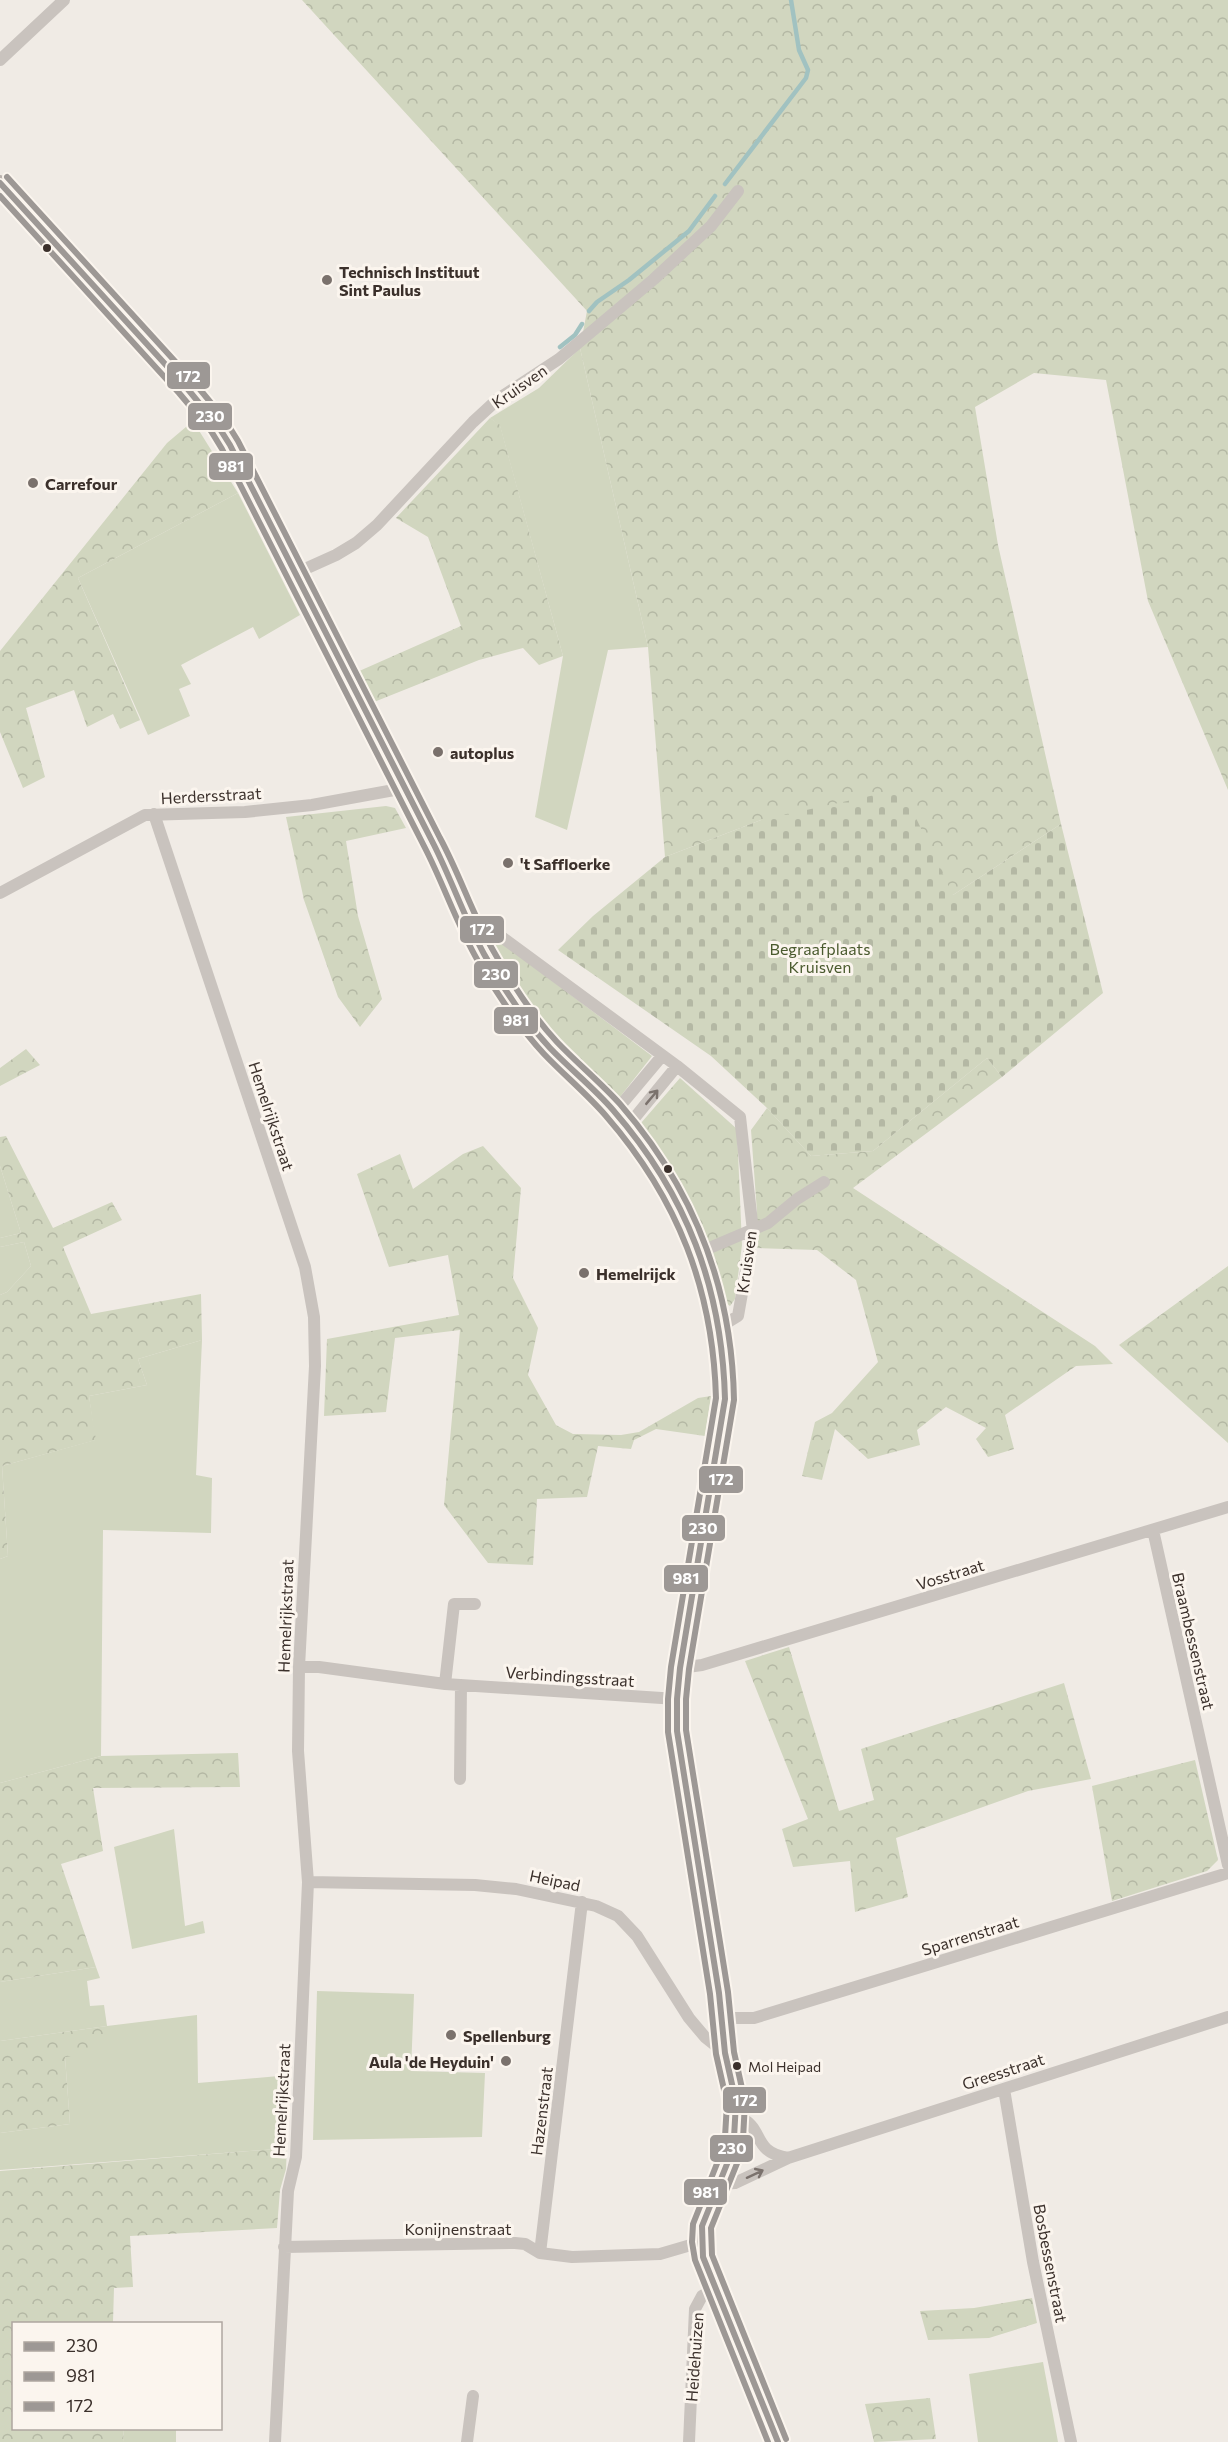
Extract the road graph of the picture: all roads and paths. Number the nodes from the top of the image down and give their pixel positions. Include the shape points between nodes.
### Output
1 (64, 0) edge
2 (0, 60) edge
3 (0, 183) edge
4 (738, 191) dead end
5 (296, 573) junction
6 (405, 788) junction
7 (154, 814) junction
8 (0, 893) edge
9 (467, 921) junction
10 (662, 1056) junction
11 (677, 1066) junction
12 (615, 1112) junction
13 (627, 1127) junction
14 (824, 1182) dead end
15 (753, 1231) junction
16 (700, 1252) junction
17 (720, 1327) junction
18 (1228, 1507) edge
19 (1153, 1530) junction
20 (475, 1604) dead end
21 (299, 1667) junction
22 (680, 1668) junction
23 (445, 1684) junction
24 (461, 1685) junction
25 (677, 1699) junction
26 (460, 1779) dead end
27 (1228, 1865) edge
28 (1228, 1873) edge
29 (308, 1882) junction
30 (582, 1902) junction
31 (1228, 2017) edge
32 (720, 2018) junction
33 (725, 2053) junction
34 (1004, 2089) junction
35 (736, 2116) junction
36 (788, 2158) junction
37 (720, 2184) junction
38 (701, 2242) junction
39 (284, 2247) junction
40 (540, 2253) junction
41 (716, 2288) junction
42 (473, 2396) dead end
43 (275, 2442) edge
44 (467, 2442) edge
45 (688, 2442) edge
46 (778, 2442) edge
47 (1071, 2442) edge

1 - 2 street
3 - 5 street, Kruisven via 218,426
4 - 5 street, Kruisven via 711,226 654,279 559,359 498,399 473,422 370,531 336,555
5 - 6 street, Kruisven
6 - 7 street, Herdersstraat via 312,805 245,812
6 - 9 street, Kruisven
7 - 8 street, Herdersstraat via 136,819
7 - 21 street, Hemelrijkstraat via 305,1267 314,1317 315,1366
9 - 10 street, Kruisven via 484,924
9 - 12 street, Kruisven via 517,1007 544,1041
10 - 11 street, Kruisven
10 - 12 street
13 -> 11 street
11 - 15 street, Kruisven via 740,1117
12 - 13 street, Kruisven
13 - 16 street, Kruisven via 664,1180
14 - 15 street
15 - 16 street
15 - 17 street, Kruisven via 738,1316
16 - 17 street, Kruisven
17 - 22 street via 726,1363 725,1399
18 - 19 street, Vosstraat
19 - 22 street, Vosstraat via 702,1665
19 - 27 street, Braambessenstraat
20 - 23 street via 454,1604
21 - 23 street, Verbindingsstraat
21 - 29 street, Hemelrijkstraat via 298,1751
22 - 25 street
23 - 24 street, Verbindingsstraat
24 - 25 street, Verbindingsstraat
24 - 26 street
25 - 32 street via 681,1764
28 - 32 street, Sparrenstraat via 754,2018
29 - 30 street, Heipad via 475,1885
29 - 39 street, Hemelrijkstraat via 296,2157 288,2191
30 - 33 street, Heipad via 618,1916 638,1936 689,2018
30 - 40 street, Hazenstraat
31 - 34 street, Greesstraat
32 - 33 street
33 - 35 street
34 - 36 street, Greesstraat
34 - 47 street, Bosbessenstraat via 1033,2262
35 - 36 street via 751,2123 765,2149
35 - 37 street via 729,2159
37 -> 36 street, Greesstraat via 735,2182
37 - 38 street via 702,2226
38 - 40 street, Konijnenstraat via 660,2254 572,2257
38 - 41 street
39 - 40 street, Konijnenstraat via 515,2243
39 - 43 street, Hemelrijkstraat
41 - 45 street, Heidehuizen via 702,2296 695,2309
41 - 46 street
42 - 44 street

